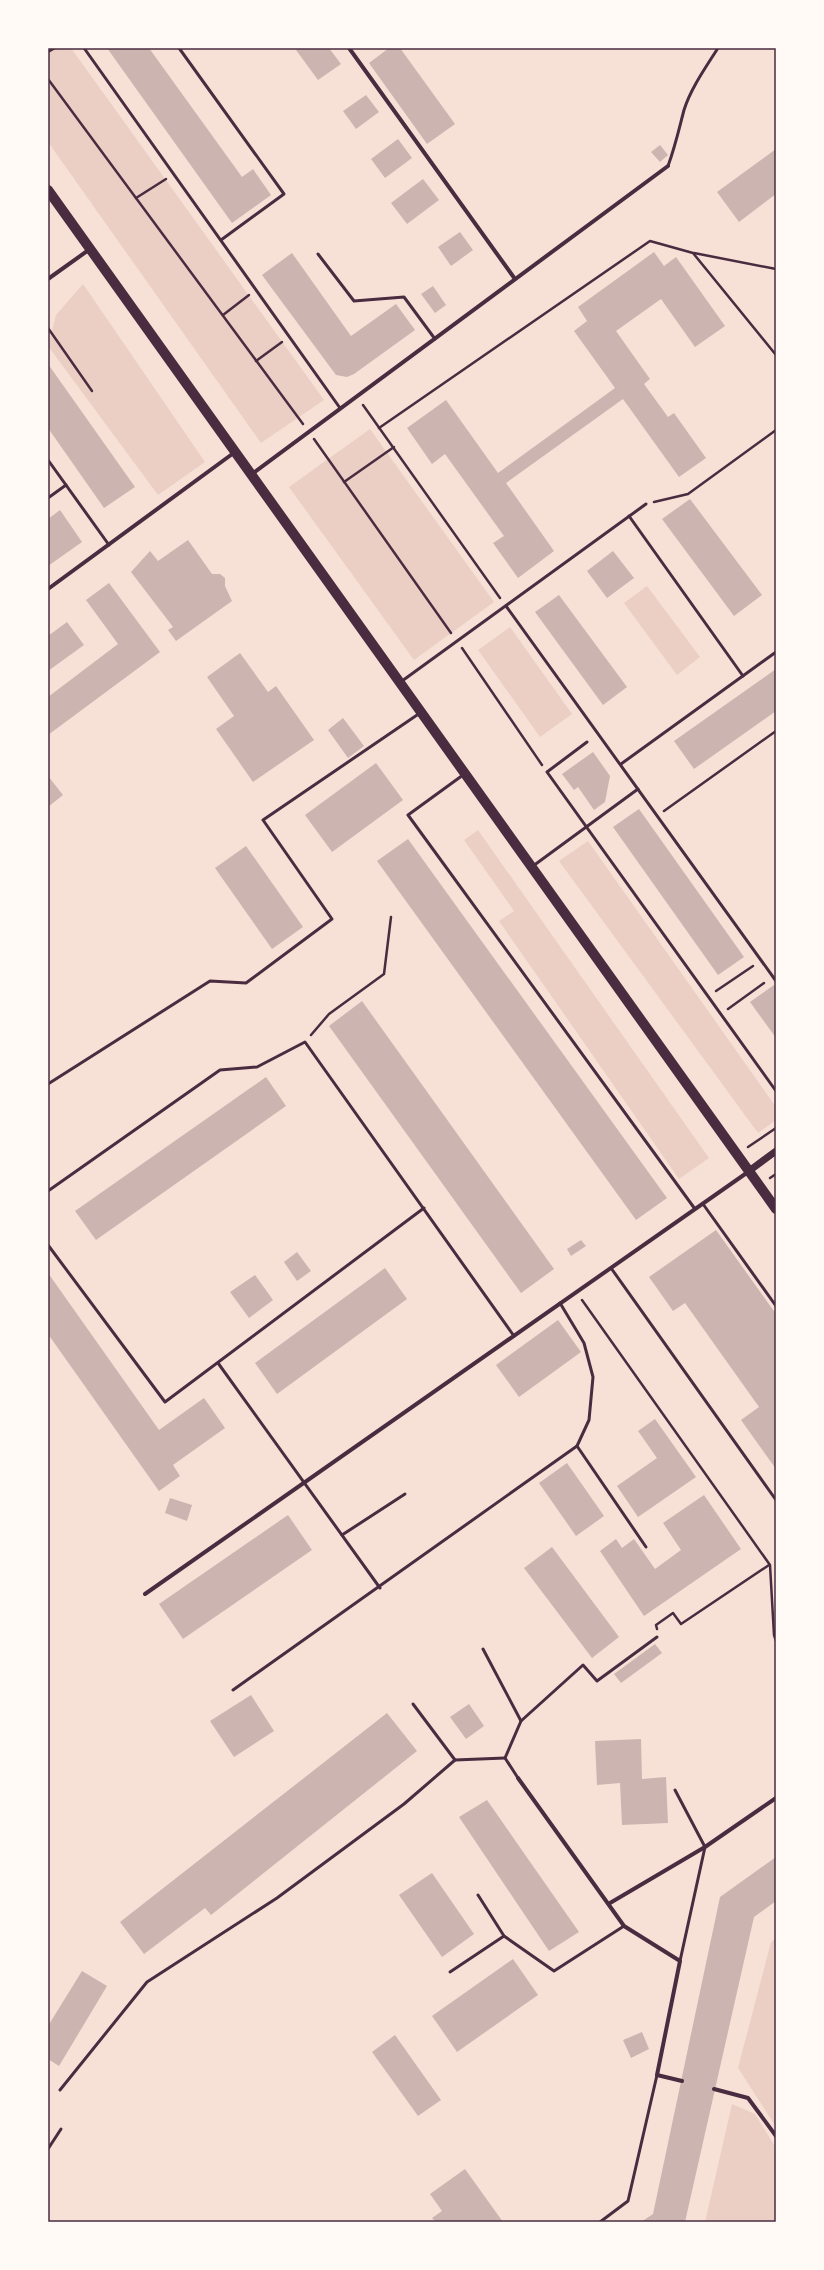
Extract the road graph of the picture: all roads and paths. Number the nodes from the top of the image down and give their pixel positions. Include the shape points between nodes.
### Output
1 (55, 48) edge
2 (84, 48) edge
3 (179, 48) edge
4 (349, 48) edge
5 (718, 48) edge
6 (48, 52) edge
7 (48, 79) edge
8 (668, 166) joint
9 (173, 174) junction
10 (48, 190) edge
11 (136, 198) junction
12 (221, 240) junction
13 (91, 248) junction
14 (693, 253) junction
15 (318, 254) dead end
16 (776, 269) edge
17 (48, 279) edge
18 (514, 279) junction
19 (256, 290) junction
20 (223, 315) junction
21 (48, 328) edge
22 (289, 336) junction
23 (434, 338) junction
24 (776, 355) edge
25 (256, 360) junction
26 (92, 391) dead end
27 (356, 396) junction
28 (340, 408) junction
29 (379, 428) junction
30 (776, 430) edge
31 (309, 432) junction
32 (394, 447) junction
33 (236, 452) junction
34 (48, 460) edge
35 (251, 474) junction
36 (344, 482) junction
37 (66, 485) junction
38 (48, 498) edge
39 (646, 504) joint
40 (629, 516) junction
41 (109, 545) junction
42 (48, 589) edge
43 (506, 606) junction
44 (457, 641) junction
45 (776, 652) edge
46 (743, 676) junction
47 (400, 682) junction
48 (422, 712) junction
49 (776, 731) edge
50 (587, 742) dead end
51 (620, 764) junction
52 (547, 772) junction
53 (465, 773) junction
54 (638, 789) junction
55 (658, 816) junction
56 (586, 827) junction
57 (531, 867) junction
58 (391, 917) dead end
59 (761, 961) junction
60 (773, 977) junction
61 (776, 981) edge
62 (709, 996) junction
63 (721, 1014) junction
64 (305, 1042) junction
65 (48, 1084) edge
66 (776, 1091) edge
67 (776, 1128) edge
68 (776, 1151) edge
69 (737, 1154) junction
70 (748, 1171) junction
71 (48, 1191) edge
72 (703, 1204) junction
73 (424, 1208) junction
74 (695, 1209) junction
75 (776, 1209) edge
76 (48, 1245) edge
77 (611, 1268) junction
78 (576, 1292) junction
79 (560, 1304) junction
80 (776, 1306) edge
81 (514, 1336) junction
82 (218, 1362) junction
83 (577, 1446) junction
84 (304, 1483) junction
85 (405, 1494) dead end
86 (776, 1500) edge
87 (342, 1535) junction
88 (646, 1547) dead end
89 (770, 1565) junction
90 (380, 1588) junction
91 (145, 1594) dead end
92 (657, 1637) joint
93 (776, 1641) edge
94 (482, 1649) dead end
95 (233, 1690) dead end
96 (413, 1704) dead end
97 (521, 1721) junction
98 (505, 1758) junction
99 (455, 1760) junction
100 (518, 1778) joint
101 (675, 1790) dead end
102 (776, 1798) edge
103 (705, 1847) junction
104 (478, 1895) dead end
105 (610, 1903) junction
106 (624, 1926) junction
107 (504, 1936) junction
108 (680, 1961) junction
109 (450, 1972) dead end
110 (657, 2075) junction
111 (682, 2081) dead end
112 (714, 2089) dead end
113 (60, 2090) dead end
114 (61, 2129) dead end
115 (776, 2136) edge
116 (48, 2149) edge
117 (600, 2222) edge

1 - 6 path
2 - 9 lane
3 - 12 lane via 284,194
4 - 18 street
5 - 8 lane via 684,109 678,140
7 - 11 path
8 - 18 street
9 - 11 path
9 - 12 lane
10 - 13 main road
11 - 20 path
12 - 19 lane
13 - 17 street
13 - 33 main road
14 - 16 path
14 - 24 path
14 - 29 path via 650,240
15 - 23 lane via 354,300 404,297
18 - 23 street
19 - 20 path
19 - 22 lane
20 - 25 path
21 - 26 path
22 - 25 path
22 - 28 lane
23 - 27 street
25 - 31 path
27 - 28 street
27 - 29 path
28 - 31 street
29 - 32 path
30 - 39 path via 688,494
31 - 35 street
31 - 36 path
32 - 36 path
32 - 43 path
33 - 35 main road
33 - 41 street
34 - 37 lane
35 - 47 main road
36 - 44 path
37 - 38 lane
37 - 41 lane
39 - 40 lane
40 - 43 lane
40 - 46 lane
41 - 42 street
43 - 44 lane
43 - 51 lane
44 - 47 lane
44 - 52 path
45 - 46 lane
46 - 51 lane
47 - 48 main road
48 - 53 main road
48 - 65 lane via 263,820 332,919 246,983 210,981
49 - 55 path
50 - 52 lane
51 - 54 lane
52 - 56 lane
53 - 57 main road
53 - 74 lane via 408,815
54 - 55 lane
54 - 56 lane
55 - 59 lane
56 - 57 lane
56 - 62 lane
57 - 69 main road
58 - 64 path via 384,974 329,1014
59 - 60 lane
59 - 62 path
60 - 61 lane
60 - 63 path
62 - 63 lane
63 - 66 lane
64 - 71 lane via 257,1067 220,1070
64 - 73 lane
67 - 69 path
68 - 70 street
69 - 70 main road
70 - 72 street
70 - 75 main road
72 - 74 street
72 - 80 lane
73 - 81 lane
73 - 82 lane
74 - 77 street
76 - 82 lane via 165,1402
77 - 78 street
77 - 86 lane
78 - 79 street
78 - 89 path
79 - 81 street
79 - 83 lane via 584,1343 593,1377 589,1420
81 - 84 street
82 - 84 lane
83 - 88 lane
83 - 90 lane
84 - 87 lane
84 - 91 street
85 - 87 lane
87 - 90 lane
89 - 92 path via 681,1624 673,1613 656,1625
89 - 93 path
90 - 95 lane
92 - 97 lane via 597,1682 583,1665
94 - 97 lane
96 - 99 lane
97 - 98 lane
98 - 99 lane
98 - 100 lane
99 - 113 lane via 404,1804 277,1898 147,1982
100 - 105 street
101 - 103 lane
102 - 103 street
103 - 105 street
103 - 108 lane
104 - 107 lane
105 - 106 street
106 - 107 lane via 554,1971
106 - 108 street
107 - 109 lane
108 - 110 street
110 - 111 street
110 - 117 lane via 628,2201
112 - 115 street via 748,2098
114 - 116 lane

